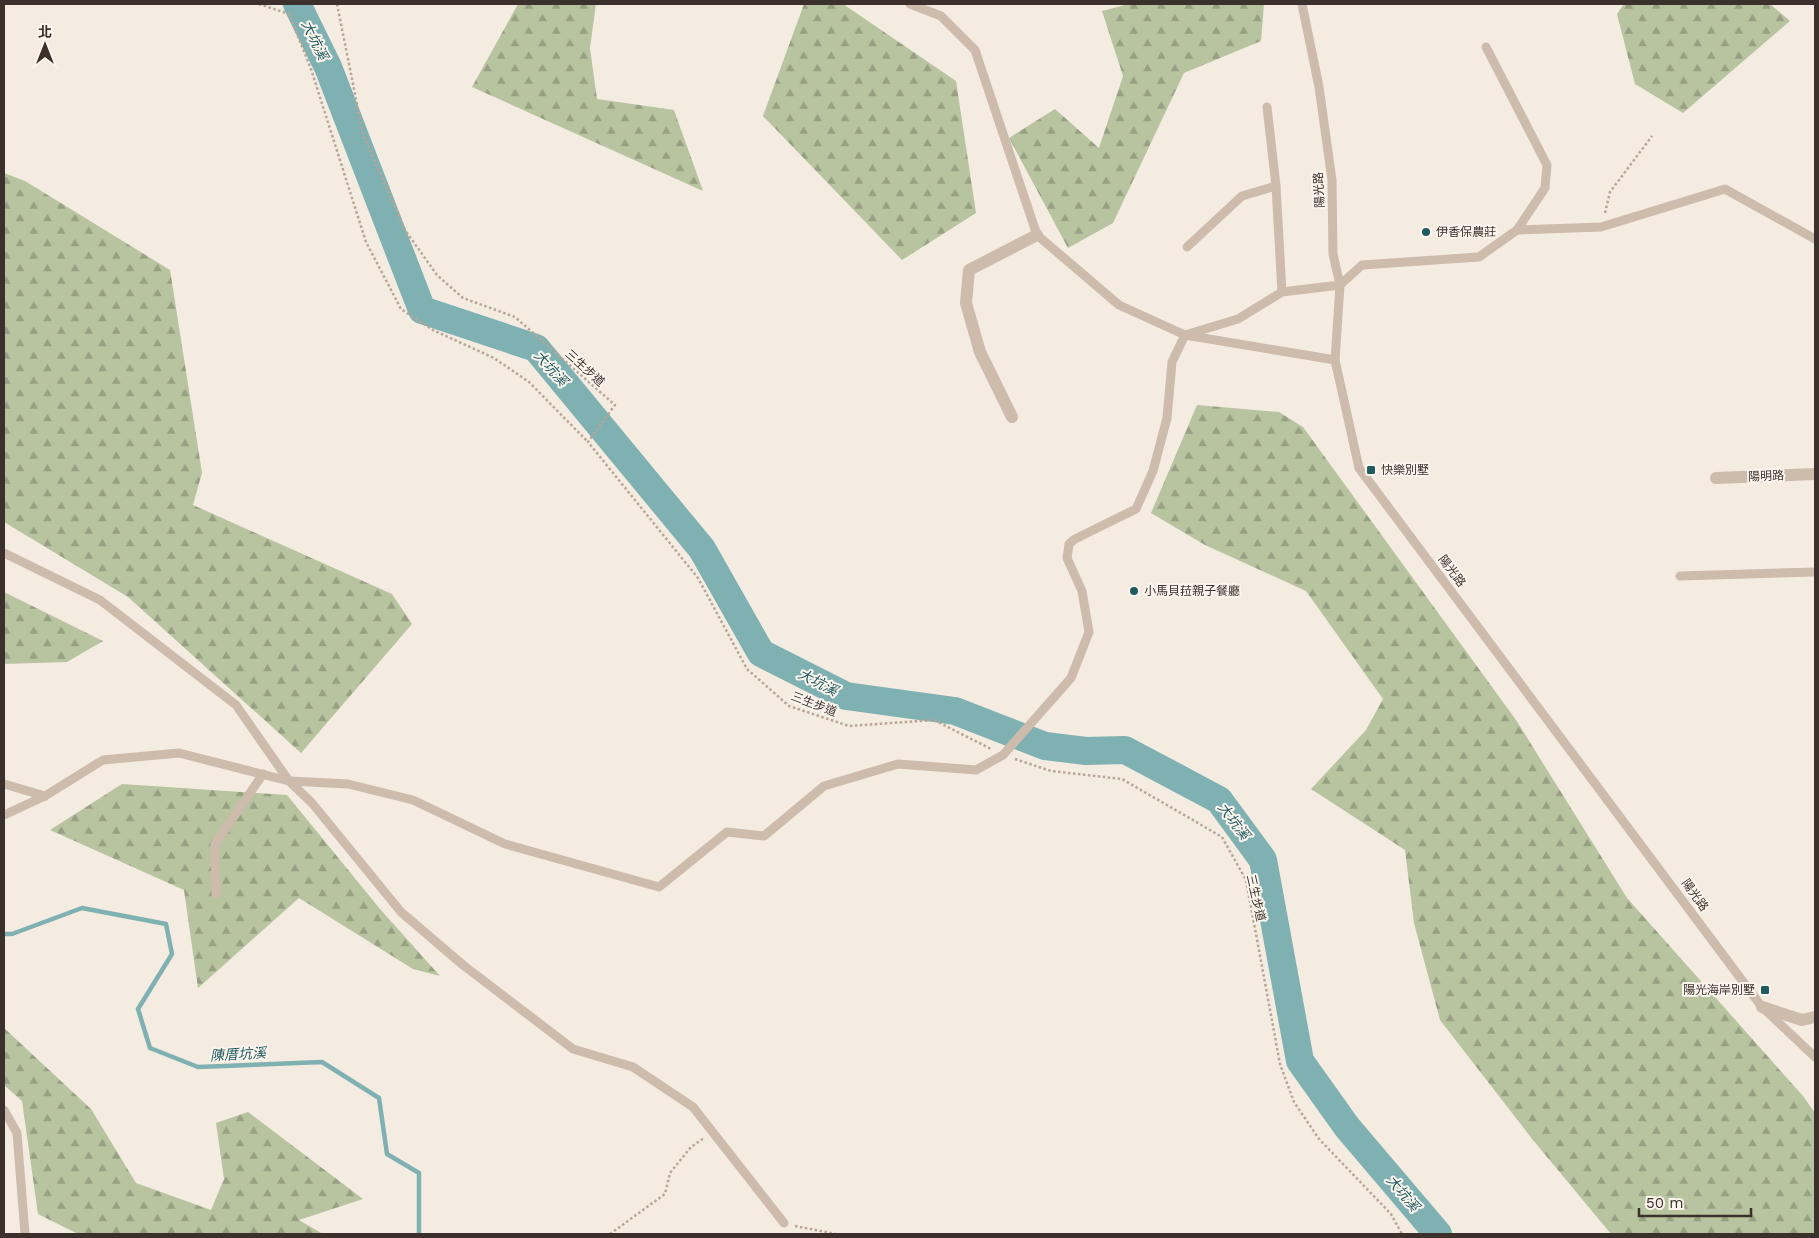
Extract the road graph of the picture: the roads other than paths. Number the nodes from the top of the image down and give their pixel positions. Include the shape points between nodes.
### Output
1 (910, 4) edge
2 (1302, 4) edge
3 (1486, 47) dead end
4 (1267, 107) dead end
5 (1276, 186) junction
6 (1517, 230) junction
7 (1037, 235) junction
8 (1815, 239) edge
9 (1187, 247) dead end
10 (1340, 285) junction
11 (1282, 292) junction
12 (1185, 335) junction
13 (1335, 360) junction
14 (1012, 417) dead end
15 (1815, 474) edge
16 (1716, 478) dead end
17 (4, 553) edge
18 (1815, 572) edge
19 (1680, 576) dead end
20 (263, 774) junction
21 (289, 781) junction
22 (4, 784) edge
23 (46, 796) junction
24 (4, 815) edge
25 (216, 894) dead end
26 (1762, 1007) junction
27 (1815, 1017) edge
28 (1815, 1057) edge
29 (4, 1110) edge
30 (784, 1223) road end
31 (24, 1234) edge

1 - 7 lane via 941,16 975,50
2 - 10 lane, 陽光路 via 1319,87 1332,180 1333,254
3 - 6 lane via 1547,164 1545,188
4 - 5 lane
5 - 9 lane via 1242,196
5 - 11 lane
6 - 8 lane via 1601,227 1725,189
6 - 10 lane via 1479,257 1362,265
7 - 12 lane via 1119,305
7 - 14 street via 969,270 966,303 980,352
10 - 11 lane
10 - 13 lane, 陽光路
11 - 12 lane via 1238,320
12 - 13 lane
12 - 21 lane via 1172,362 1167,418 1153,471 1136,509 1069,544 1067,558 1082,591 1088,632 1071,678 1003,755 976,770 898,764 824,786 764,836 727,832 659,887 505,844 413,800 348,784
13 - 26 lane, 陽光路 via 1360,468
15 - 16 street, 陽明路
17 - 21 lane via 100,600 236,705
18 - 19 lane
20 - 21 lane
20 - 23 lane via 179,753 103,760
20 - 25 lane via 215,844
21 - 30 lane via 312,803 400,912 456,959 573,1049 633,1067 693,1107
22 - 23 lane
23 - 24 lane
26 - 27 street via 1802,1020
26 - 28 lane, 陽光路
29 - 31 lane via 17,1133

